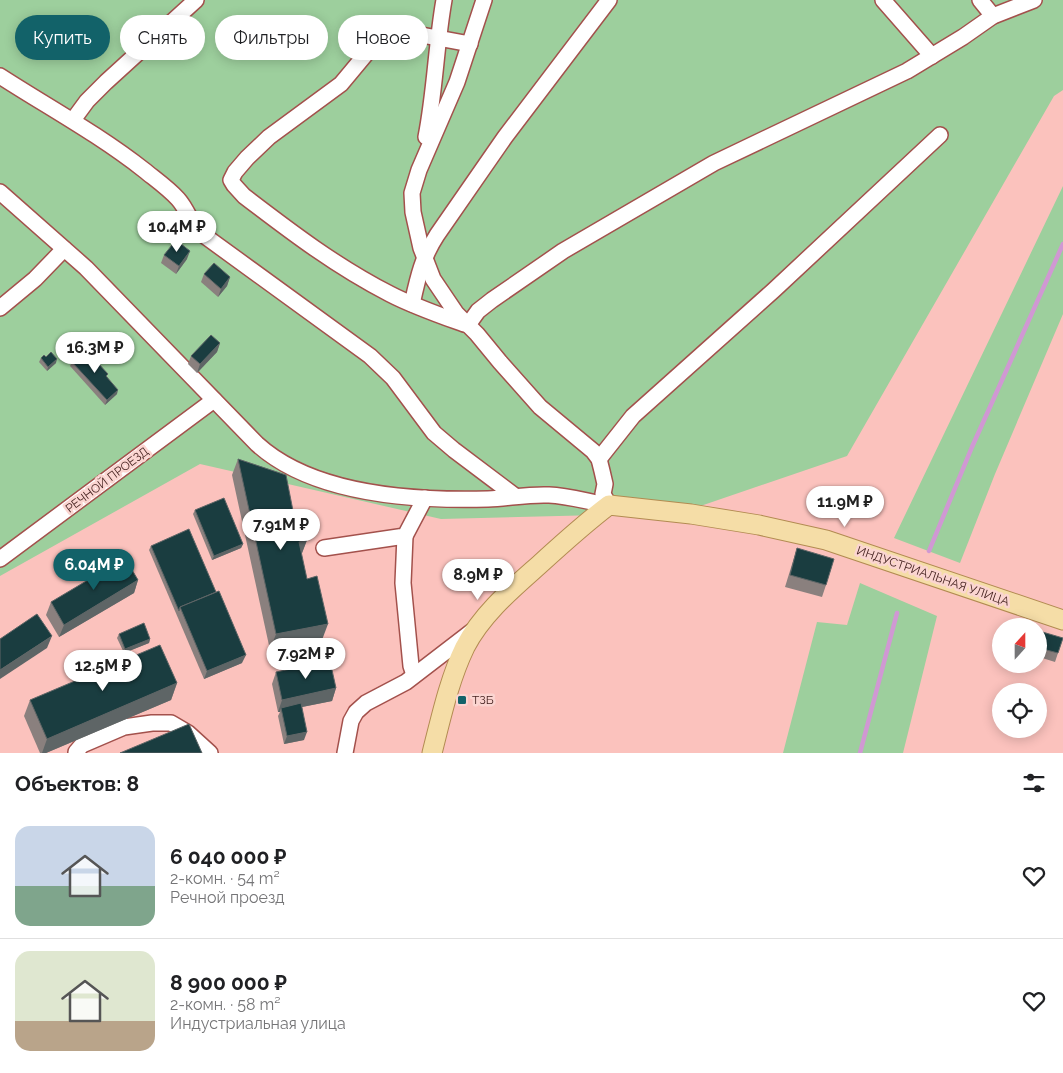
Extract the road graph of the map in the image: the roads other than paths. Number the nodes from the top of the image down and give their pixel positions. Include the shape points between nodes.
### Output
1 (196, 0) edge
2 (444, 0) edge
3 (484, 0) edge
4 (609, 0) edge
5 (883, 0) edge
6 (980, 0) edge
7 (1034, 0) edge
8 (993, 16) junction
9 (438, 37) junction
10 (470, 44) junction
11 (932, 56) junction
12 (0, 76) edge
13 (73, 120) junction
14 (940, 135) dead end
15 (419, 170) junction
16 (0, 192) edge
17 (64, 249) junction
18 (424, 258) junction
19 (412, 304) junction
20 (0, 308) edge
21 (468, 326) junction
22 (214, 400) junction
23 (599, 459) junction
24 (515, 496) junction
25 (425, 498) junction
26 (609, 505) junction
27 (406, 536) junction
28 (324, 548) dead end
29 (0, 559) edge
30 (1063, 620) edge
31 (478, 626) junction
32 (414, 676) junction
33 (76, 752) edge
34 (210, 753) edge
35 (345, 753) edge
36 (432, 753) edge

1 - 13 street via 106,82
2 - 9 street
3 - 10 street
4 - 18 street via 505,137 436,235
5 - 11 street
6 - 8 street
7 - 8 street
8 - 11 street
9 - 10 street
9 - 15 street via 430,119
9 - 19 street via 400,31 380,36 341,84 269,137 247,158 231,180 244,196 319,252
10 - 15 street
11 - 21 street via 714,163 556,256 492,300
12 - 13 street
13 - 24 street via 168,189 198,231 370,356 393,378 434,432
14 - 23 street via 633,416
15 - 18 street via 412,193 413,212
16 - 17 street
17 - 20 street
17 - 22 street
18 - 19 street
18 - 21 street via 433,279
19 - 21 street
21 - 23 street via 540,407
22 - 25 street via 269,455 295,470 365,490
22 - 29 street, РЕЧНОЙ ПРОЕЗД
23 - 26 street via 604,494
24 - 25 street
24 - 26 street via 550,495
25 - 27 street
26 - 30 main road, ИНДУСТРИАЛЬНАЯ УЛИЦА via 691,514 826,540
26 - 31 main road via 504,597
27 - 28 street
27 - 32 street via 404,583
31 - 32 street
31 - 36 main road via 457,666
32 - 35 street via 356,712
33 - 34 street via 82,744 124,728 171,722

